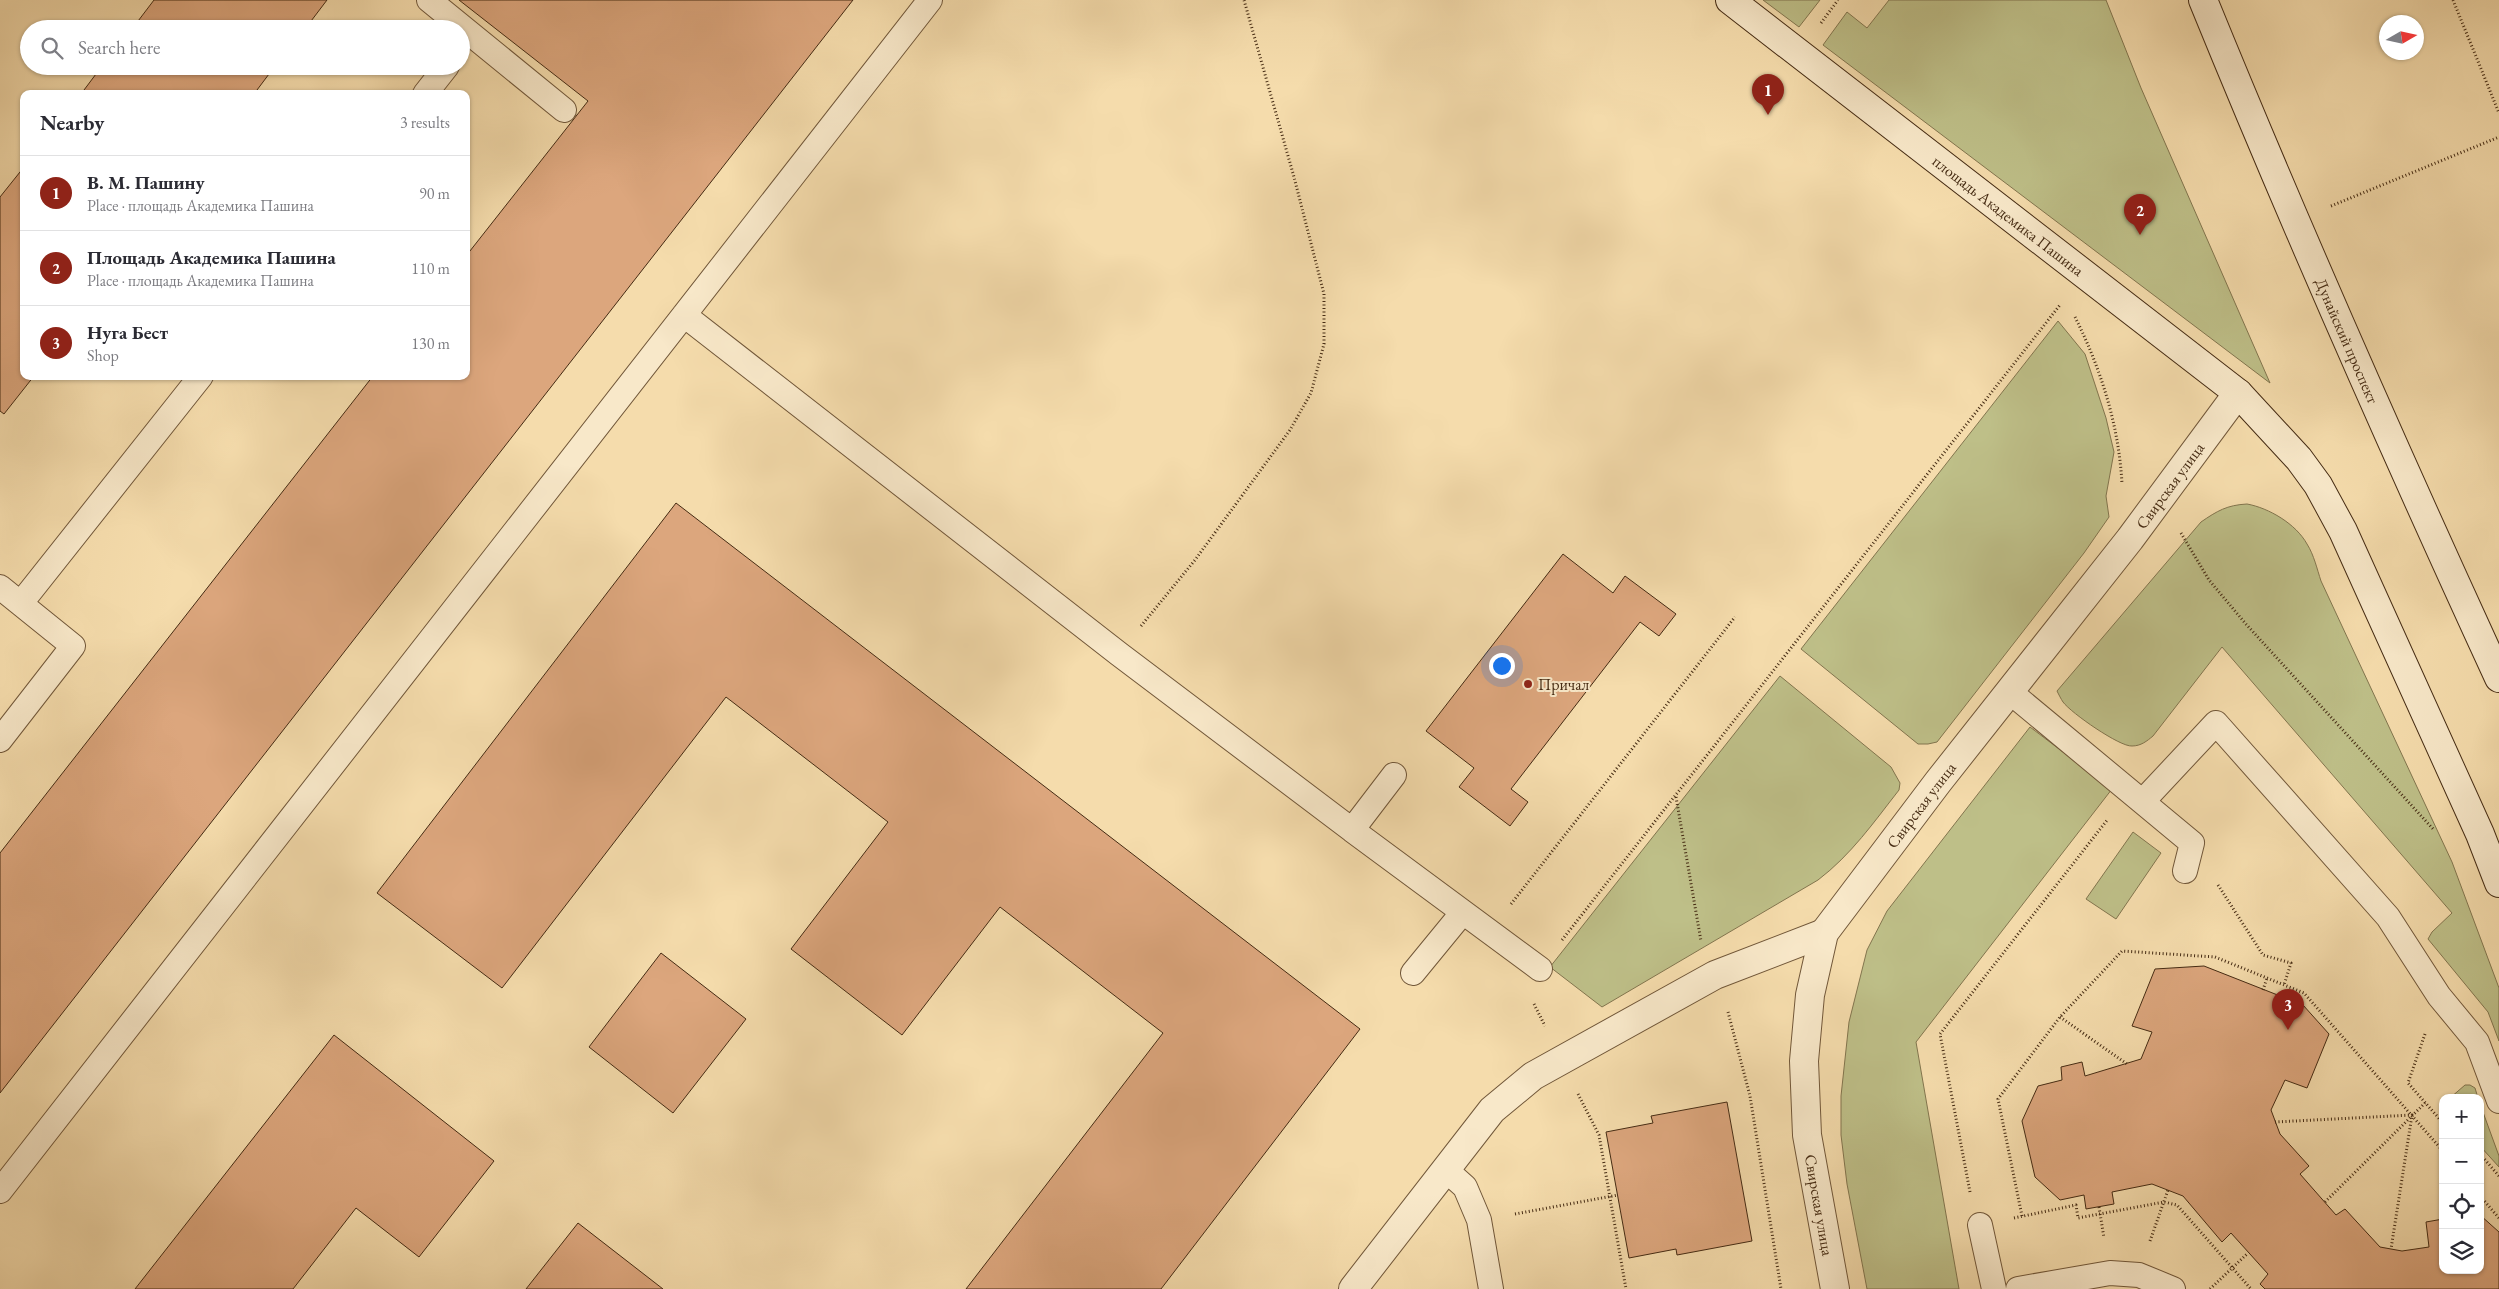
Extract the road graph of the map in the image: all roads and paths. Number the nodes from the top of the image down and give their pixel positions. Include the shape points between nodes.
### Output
1 (428, 0) edge
2 (930, 0) edge
3 (1244, 0) edge
4 (1730, 0) edge
5 (1838, 0) edge
6 (2203, 0) edge
7 (2453, 0) edge
8 (447, 20) edge
9 (1817, 29) dead end
10 (470, 44) edge
11 (440, 75) edge
12 (428, 90) edge
13 (564, 110) dead end
14 (2499, 113) edge
15 (2499, 137) edge
16 (2323, 209) dead end
17 (2060, 305) dead end
18 (684, 315) junction
19 (2075, 316) dead end
20 (198, 380) edge
21 (2238, 393) junction
22 (2122, 484) dead end
23 (2179, 530) dead end
24 (0, 587) edge
25 (21, 604) junction
26 (1735, 617) dead end
27 (1119, 654) junction
28 (2499, 678) edge
29 (2010, 692) junction
30 (0, 740) edge
31 (1394, 775) dead end
32 (1675, 796) junction
33 (2136, 796) junction
34 (1352, 830) junction
35 (2440, 836) dead end
36 (2192, 843) junction
37 (2185, 871) dead end
38 (2499, 883) edge
39 (1462, 912) junction
40 (1489, 932) junction
41 (1824, 933) junction
42 (1540, 969) joint
43 (1413, 973) dead end
44 (1715, 975) junction
45 (2267, 978) junction
46 (2284, 985) junction
47 (2263, 990) dead end
48 (2439, 996) junction
49 (2060, 1017) junction
50 (2127, 1064) dead end
51 (2425, 1102) junction
52 (2499, 1102) edge
53 (2412, 1115) junction
54 (2439, 1118) edge
55 (2275, 1122) dead end
56 (1599, 1135) dead end
57 (2439, 1146) edge
58 (2484, 1159) edge
59 (1446, 1170) junction
60 (2499, 1176) edge
61 (2168, 1190) dead end
62 (0, 1191) edge
63 (1618, 1195) dead end
64 (1609, 1196) junction
65 (2484, 1201) edge
66 (2164, 1202) junction
67 (2324, 1202) dead end
68 (2099, 1207) dead end
69 (2042, 1212) dead end
70 (2101, 1214) junction
71 (2022, 1216) dead end
72 (2499, 1218) edge
73 (1479, 1220) junction
74 (1980, 1225) joint
75 (2104, 1242) dead end
76 (2391, 1249) dead end
77 (2248, 1253) dead end
78 (2232, 1268) junction
79 (2139, 1275) junction
80 (1353, 1289) edge
81 (1491, 1289) edge
82 (1626, 1289) edge
83 (1781, 1289) edge
84 (1835, 1289) edge
85 (1994, 1289) edge
86 (2018, 1289) edge
87 (2173, 1289) edge
88 (2210, 1289) edge
89 (2252, 1289) edge

1 - 8 lane
2 - 18 lane
3 - 27 path via 1324,294 1324,344 1311,393 1290,430 1195,560
4 - 21 main road, площадь Академика Пашина
5 - 9 path
6 - 28 main road, Дунайский проспект via 2258,136 2411,487
7 - 14 path
10 - 13 lane
11 - 12 lane
15 - 16 path
17 - 32 path
18 - 27 lane
18 - 62 lane
19 - 22 path via 2094,354 2116,431
20 - 25 lane
21 - 29 main road, Свирская улица via 2130,539
21 - 38 main road, площадь Академика Пашина via 2281,438 2318,485 2343,531
23 - 35 path via 2209,580 2245,623
24 - 25 lane
25 - 30 lane via 73,646
26 - 40 path
27 - 34 lane
29 - 33 lane
29 - 41 main road, Свирская улица
31 - 34 lane
32 - 42 path
32 - 44 path via 1701,942
33 - 36 lane
33 - 48 lane via 2216,723 2388,917
33 - 74 path via 1940,1034 1974,1213
34 - 39 lane
36 - 37 lane
36 - 46 path via 2263,955 2290,963
39 - 40 lane
39 - 43 lane
40 - 42 lane
41 - 44 main road
41 - 84 main road, Свирская улица via 1810,995 1804,1061 1807,1135
44 - 59 main road via 1534,1076 1492,1110
44 - 83 path via 1724,996 1750,1096
45 - 46 path
45 - 47 path
45 - 49 path via 2215,957 2122,952
46 - 53 path via 2304,993
48 - 51 path via 2408,1083
48 - 52 lane via 2476,1042
49 - 50 path
49 - 71 path via 1998,1099
51 - 53 path
51 - 54 path
53 - 55 path
53 - 57 path
53 - 67 path
53 - 76 path
56 - 64 path
58 - 60 path
59 - 73 lane via 1465,1187
59 - 80 main road
61 - 66 path
63 - 64 path
64 - 73 path
64 - 82 path
65 - 72 path
66 - 70 path
66 - 78 path via 2177,1206
66 - 79 path
68 - 70 path
69 - 70 path via 2076,1205 2078,1218
70 - 75 path
73 - 81 lane
74 - 85 lane
77 - 78 path
78 - 88 path
78 - 89 path
79 - 86 lane via 2110,1274
79 - 87 lane

